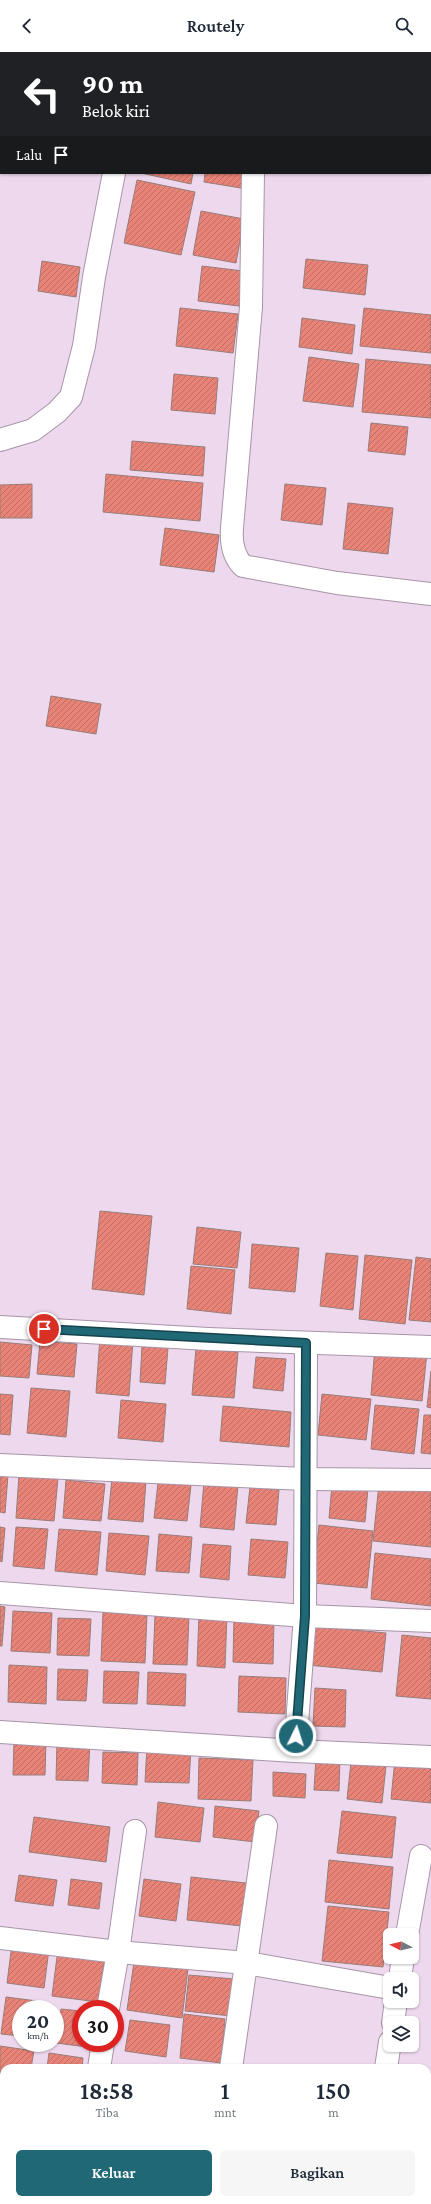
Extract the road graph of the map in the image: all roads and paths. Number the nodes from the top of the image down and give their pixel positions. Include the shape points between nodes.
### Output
1 (114, 174) edge
2 (252, 174) edge
3 (0, 440) edge
4 (431, 594) edge
5 (0, 1326) edge
6 (306, 1343) junction
7 (431, 1347) edge
8 (0, 1465) edge
9 (305, 1479) junction
10 (431, 1480) edge
11 (0, 1593) edge
12 (305, 1616) junction
13 (431, 1621) edge
14 (0, 1732) edge
15 (295, 1751) junction
16 (431, 1756) edge
17 (266, 1826) dead end
18 (135, 1831) dead end
19 (421, 1856) dead end
20 (408, 1928) edge
21 (0, 1938) edge
22 (118, 1952) junction
23 (247, 1963) junction
24 (383, 1987) edge
25 (110, 2000) edge
26 (102, 2052) edge
27 (388, 2052) edge
28 (100, 2064) edge
29 (232, 2064) edge
30 (387, 2064) edge

1 - 3 street via 84,346 71,396 57,412 33,430
2 - 4 street via 251,307 232,533 233,549 243,566 337,583
5 - 6 street
6 - 7 street
6 - 9 street
8 - 9 street
9 - 10 street
9 - 12 street
11 - 12 street
12 - 13 street
12 - 15 street
14 - 15 street
15 - 16 street
17 - 23 street
18 - 22 street
19 - 20 street
21 - 22 street
22 - 23 street
22 - 25 street
23 - 24 street
23 - 29 street
26 - 28 street
27 - 30 street

